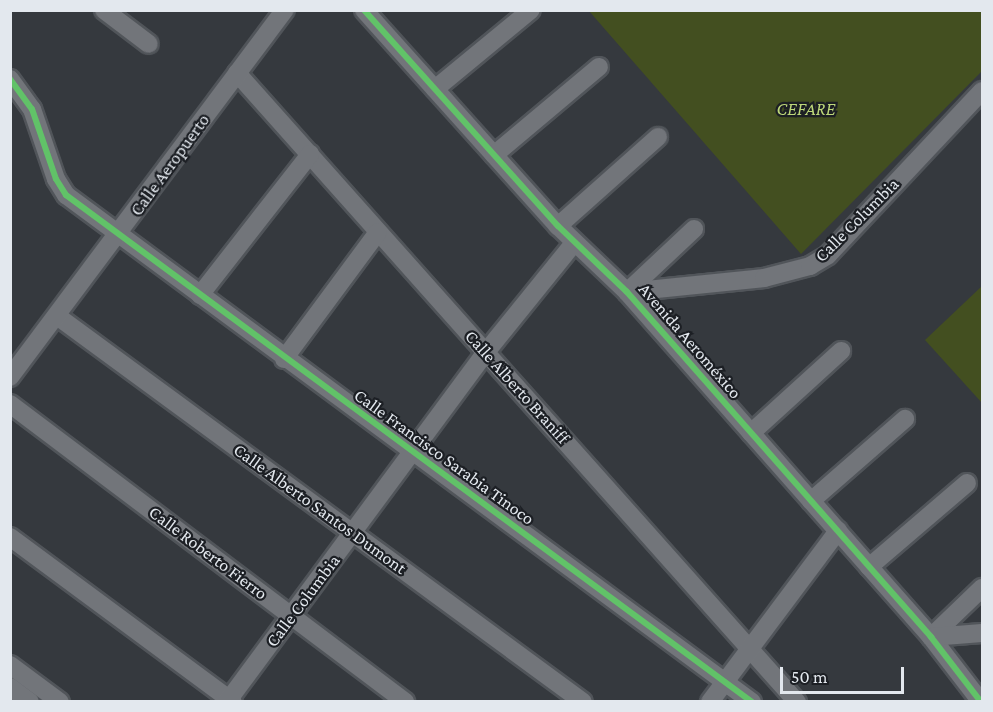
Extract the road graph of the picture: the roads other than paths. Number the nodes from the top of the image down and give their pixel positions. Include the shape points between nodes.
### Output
1 (104, 10) edge
2 (285, 10) edge
3 (531, 10) edge
4 (373, 14) edge
5 (149, 44) dead end
6 (599, 67) dead end
7 (237, 73) junction
8 (10, 79) edge
9 (435, 89) junction
10 (982, 91) edge
11 (658, 137) dead end
12 (310, 154) junction
13 (494, 155) junction
14 (558, 226) junction
15 (694, 229) dead end
16 (378, 232) junction
17 (118, 236) junction
18 (574, 243) junction
19 (627, 292) junction
20 (200, 295) junction
21 (57, 316) junction
22 (841, 351) dead end
23 (486, 352) junction
24 (284, 359) junction
25 (10, 377) edge
26 (10, 404) edge
27 (904, 419) dead end
28 (751, 433) junction
29 (412, 452) junction
30 (967, 483) dead end
31 (811, 501) junction
32 (838, 531) junction
33 (354, 534) junction
34 (10, 537) edge
35 (869, 567) junction
36 (982, 588) edge
37 (292, 616) junction
38 (982, 633) edge
39 (931, 637) junction
40 (751, 645) junction
41 (10, 665) edge
42 (725, 682) junction
43 (10, 687) edge
44 (230, 701) edge
45 (30, 702) edge
46 (60, 702) edge
47 (405, 702) edge
48 (583, 702) edge
49 (710, 702) edge
50 (752, 702) edge
51 (797, 702) edge
52 (981, 702) edge

1 - 5 street
2 - 7 street, Calle Aeropuerto
3 - 9 street
4 - 9 street, Avenida Aeroméxico
6 - 13 street
7 - 12 street, Calle Alberto Braniff
7 - 17 street, Calle Aeropuerto
8 - 17 street, Calle Francisco Sarabia Tinoco via 32,109 60,188
9 - 13 street, Avenida Aeroméxico
10 - 19 street, Calle Columbia via 828,255 810,266 764,278
11 - 14 street
12 - 16 street, Calle Alberto Braniff
12 - 20 street
13 - 14 street, Avenida Aeroméxico
14 - 18 street, Avenida Aeroméxico
15 - 19 street
16 - 23 street, Calle Alberto Braniff
16 - 24 street
17 - 20 street, Calle Francisco Sarabia Tinoco
17 - 21 street, Calle Aeropuerto
18 - 19 street, Avenida Aeroméxico
18 - 23 street, Calle Columbia
19 - 28 street, Avenida Aeroméxico
20 - 24 street, Calle Francisco Sarabia Tinoco
21 - 25 street, Calle Aeropuerto
21 - 33 street, Calle Alberto Santos Dumont
22 - 28 street
23 - 29 street, Calle Columbia
23 - 40 street, Calle Alberto Braniff
24 - 29 street, Calle Francisco Sarabia Tinoco
26 - 37 street, Calle Roberto Fierro
27 - 31 street
28 - 31 street, Avenida Aeroméxico
29 - 33 street, Calle Columbia
29 - 42 street, Calle Francisco Sarabia Tinoco
30 - 35 street
31 - 32 street, Avenida Aeroméxico
32 - 35 street, Avenida Aeroméxico
32 - 40 street
33 - 37 street, Calle Columbia
33 - 48 street, Calle Alberto Santos Dumont
34 - 44 street
35 - 39 street, Avenida Aeroméxico
36 - 39 street
37 - 44 street, Calle Columbia
37 - 47 street, Calle Roberto Fierro
38 - 39 street
39 - 52 street, Avenida Aeroméxico
40 - 42 street
40 - 51 street, Calle Alberto Braniff
41 - 46 street
42 - 49 street
42 - 50 street, Calle Francisco Sarabia Tinoco
43 - 45 street

